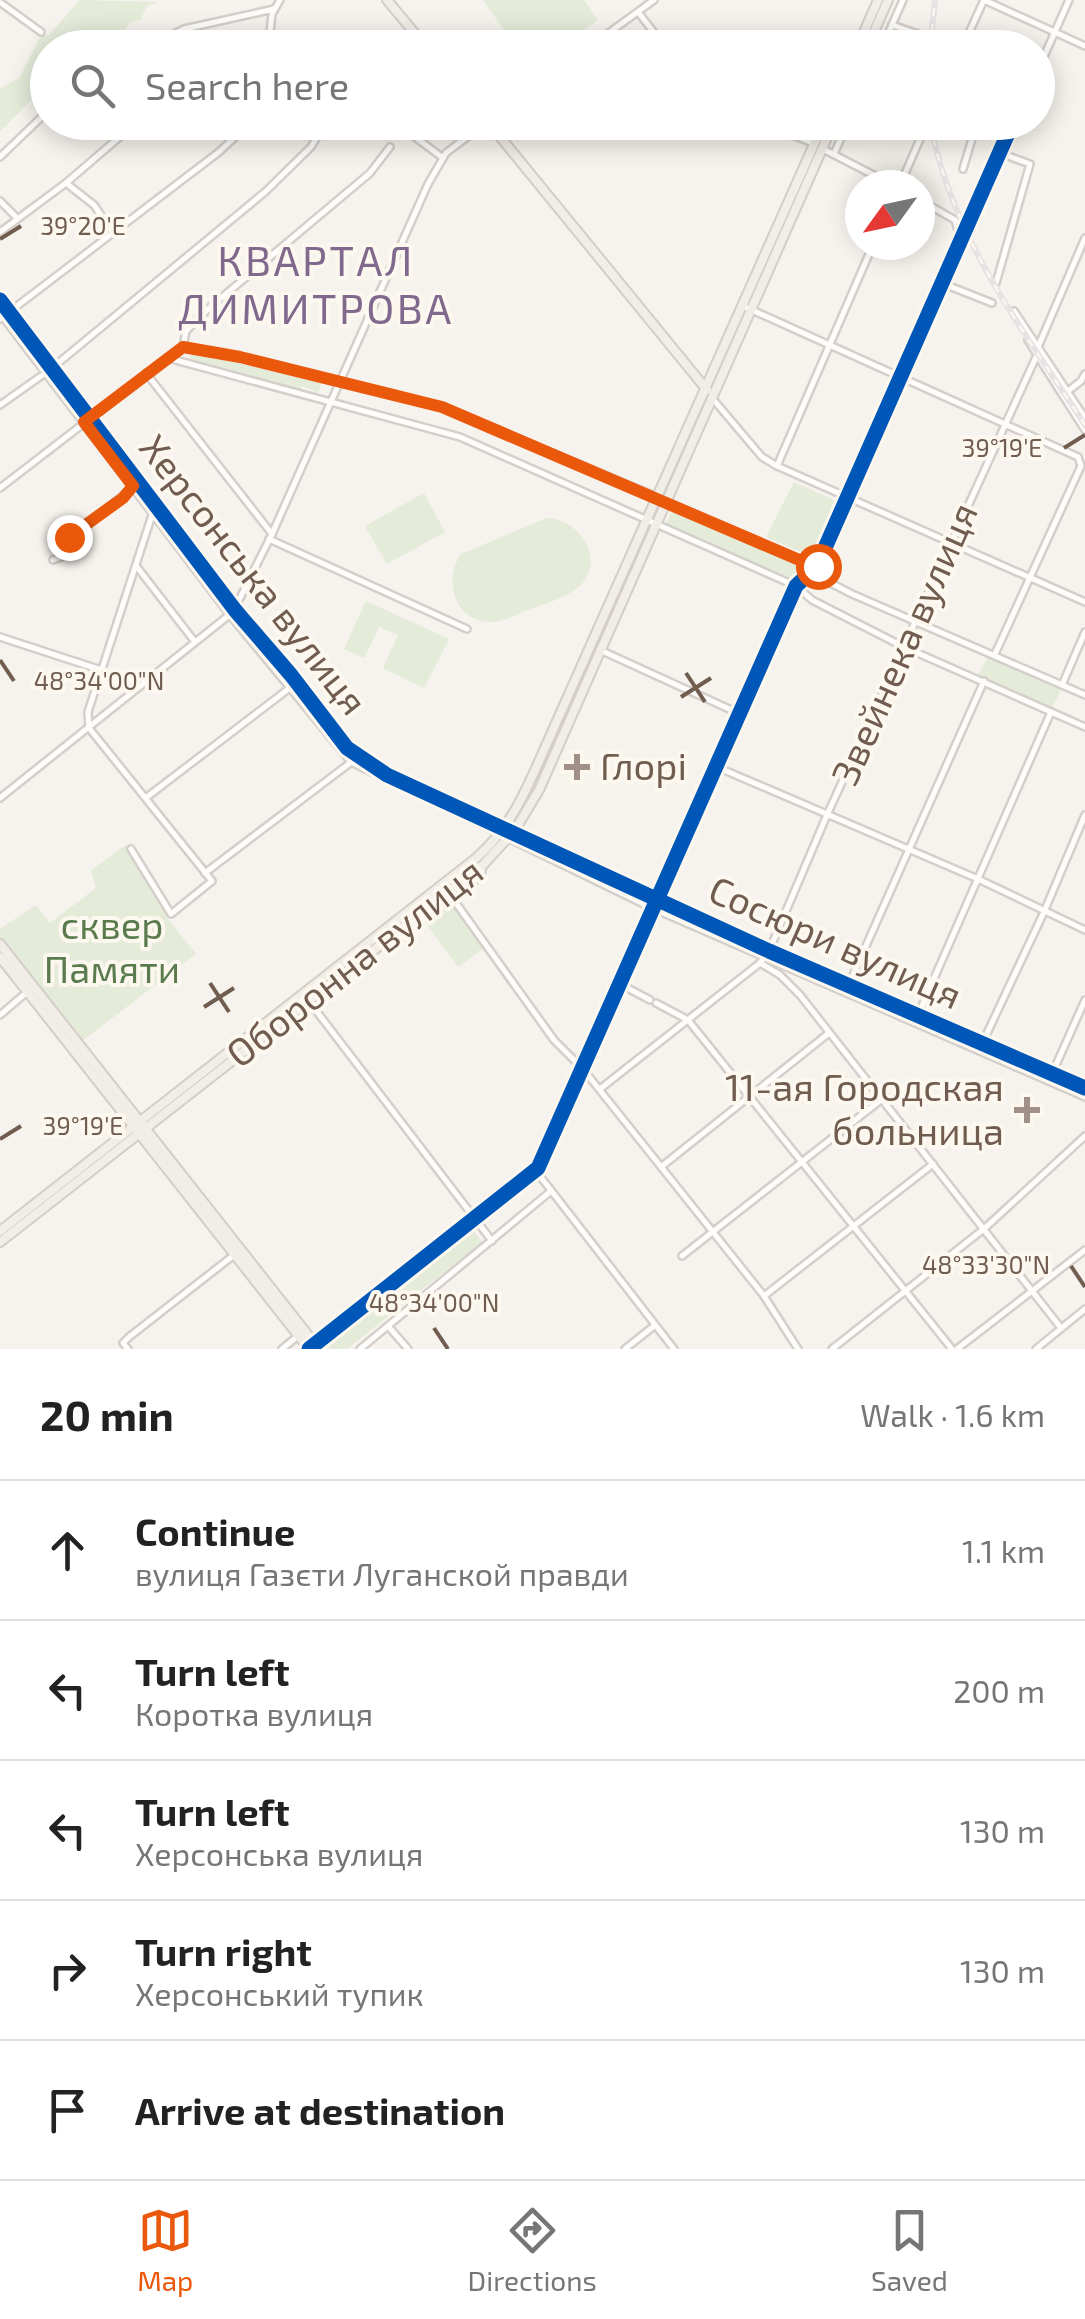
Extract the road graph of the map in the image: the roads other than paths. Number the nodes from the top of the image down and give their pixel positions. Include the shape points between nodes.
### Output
1 (280, 0) edge
2 (387, 0) edge
3 (654, 0) edge
4 (878, 0) edge
5 (888, 0) edge
6 (903, 0) edge
7 (984, 0) edge
8 (1069, 0) edge
9 (2, 3) edge
10 (643, 3) edge
11 (274, 9) junction
12 (638, 12) junction
13 (892, 25) junction
14 (38, 30) edge
15 (182, 30) edge
16 (269, 30) edge
17 (412, 30) edge
18 (613, 30) edge
19 (652, 30) edge
20 (865, 30) edge
21 (875, 30) edge
22 (890, 30) edge
23 (905, 30) edge
24 (970, 30) edge
25 (1051, 30) edge
26 (1055, 32) joint
27 (1085, 46) edge
28 (30, 128) edge
29 (116, 140) edge
30 (232, 140) edge
31 (315, 140) edge
32 (419, 140) edge
33 (465, 140) edge
34 (502, 140) edge
35 (804, 140) edge
36 (820, 140) edge
37 (822, 140) edge
38 (840, 140) edge
39 (919, 140) edge
40 (972, 140) edge
41 (1006, 140) edge
42 (818, 146) junction
43 (390, 148) dead end
44 (834, 154) junction
45 (1000, 154) junction
46 (0, 157) edge
47 (443, 158) junction
48 (963, 169) dead end
49 (867, 170) edge
50 (904, 170) edge
51 (66, 183) junction
52 (0, 201) edge
53 (935, 209) edge
54 (17, 218) junction
55 (0, 232) edge
56 (113, 232) junction
57 (1085, 238) edge
58 (962, 243) junction
59 (867, 260) edge
60 (996, 283) dead end
61 (943, 284) junction
62 (0, 300) edge
63 (992, 303) dead end
64 (747, 308) junction
65 (1014, 311) dead end
66 (3, 315) edge
67 (1028, 340) dead end
68 (830, 344) junction
69 (183, 347) junction
70 (1038, 351) junction
71 (168, 358) junction
72 (48, 371) junction
73 (146, 372) junction
74 (1085, 374) edge
75 (901, 377) junction
76 (339, 382) junction
77 (706, 388) junction
78 (1068, 392) junction
79 (712, 398) junction
80 (331, 400) junction
81 (0, 405) edge
82 (1085, 418) edge
83 (86, 419) junction
84 (1004, 422) junction
85 (1085, 430) edge
86 (1082, 456) edge
87 (777, 466) junction
88 (133, 486) junction
89 (0, 488) edge
90 (657, 496) junction
91 (849, 497) junction
92 (667, 501) junction
93 (153, 512) junction
94 (646, 520) junction
95 (656, 525) junction
96 (271, 536) junction
97 (951, 541) junction
98 (53, 560) dead end
99 (137, 567) junction
100 (812, 570) junction
101 (1030, 578) junction
102 (796, 586) junction
103 (1085, 602) edge
104 (232, 612) junction
105 (916, 619) junction
106 (467, 629) dead end
107 (1085, 632) edge
108 (0, 637) edge
109 (195, 642) junction
110 (904, 646) junction
111 (600, 650) junction
112 (995, 654) junction
113 (101, 670) junction
114 (984, 681) junction
115 (1062, 684) junction
116 (291, 687) junction
117 (1085, 695) edge
118 (1052, 712) junction
119 (738, 713) junction
120 (1085, 727) edge
121 (88, 728) junction
122 (351, 762) junction
123 (716, 766) junction
124 (147, 797) junction
125 (0, 798) edge
126 (827, 815) junction
127 (1085, 815) edge
128 (507, 833) junction
129 (131, 849) dead end
130 (908, 851) junction
131 (482, 864) junction
132 (206, 873) junction
133 (978, 879) junction
134 (446, 888) junction
135 (656, 899) junction
136 (455, 900) junction
137 (652, 908) junction
138 (1044, 912) junction
139 (1085, 930) edge
140 (0, 944) edge
141 (0, 957) edge
142 (765, 957) junction
143 (620, 984) junction
144 (849, 984) junction
145 (31, 989) junction
146 (305, 996) junction
147 (1085, 1000) edge
148 (0, 1015) edge
149 (918, 1016) junction
150 (688, 1020) junction
151 (829, 1033) junction
152 (982, 1044) junction
153 (583, 1069) junction
154 (1052, 1074) junction
155 (1085, 1088) edge
156 (600, 1090) junction
157 (750, 1096) junction
158 (1085, 1096) edge
159 (882, 1099) junction
160 (139, 1126) junction
161 (1085, 1136) edge
162 (801, 1162) junction
163 (933, 1164) junction
164 (661, 1167) junction
165 (536, 1171) junction
166 (551, 1191) junction
167 (475, 1218) junction
168 (852, 1226) junction
169 (985, 1228) junction
170 (0, 1231) edge
171 (712, 1233) junction
172 (492, 1240) junction
173 (0, 1242) edge
174 (1085, 1250) edge
175 (234, 1254) junction
176 (682, 1256) dead end
177 (1034, 1291) junction
178 (906, 1292) junction
179 (764, 1296) junction
180 (1085, 1309) edge
181 (388, 1326) junction
182 (654, 1326) junction
183 (1061, 1328) junction
184 (298, 1336) junction
185 (125, 1346) edge
186 (842, 1346) edge
187 (314, 1347) edge
188 (629, 1348) edge
189 (1040, 1348) edge
190 (282, 1349) edge
191 (360, 1349) edge
192 (408, 1349) edge
193 (674, 1349) edge
194 (798, 1349) edge
195 (832, 1349) edge
196 (955, 1349) edge

1 - 11 street
2 - 17 main road
3 - 10 street
4 - 20 main road
5 - 21 main road
6 - 13 street
7 - 24 street
7 - 25 street
8 - 26 street
9 - 14 street
10 - 12 street
11 - 15 street
11 - 16 street
12 - 18 street
12 - 19 street
13 - 22 street
13 - 23 street
26 - 27 street
28 - 46 street
29 - 51 street
30 - 56 street
31 - 72 street via 265,192
32 - 47 street
33 - 47 street
34 - 77 main road
35 - 42 street
36 - 42 main road, Оборонна вулиця
37 - 42 main road, Оборонна вулиця
38 - 44 street
39 - 50 street
40 - 48 street
41 - 45 street
42 - 44 street
42 - 64 main road, Оборонна вулиця
43 - 69 street via 370,173 208,309 186,331
44 - 49 street
45 - 58 street
45 - 60 street via 1030,164
47 - 76 street
51 - 54 street
51 - 56 street
52 - 54 street
53 - 58 street via 955,220
54 - 55 street
56 - 66 street
57 - 70 street, Звейнека вулиця
58 - 61 street
59 - 68 street
61 - 63 street
61 - 75 street
62 - 66 street, Херсонська вулиця
64 - 68 street
64 - 77 main road, Оборонна вулиця
64 - 79 main road, Оборонна вулиця
65 - 70 street
66 - 72 street, Херсонська вулиця
67 - 70 street
68 - 75 street
68 - 87 street
69 - 71 street
69 - 76 street
70 - 78 street
70 - 84 street, Звейнека вулиця
70 - 85 street
71 - 73 street
71 - 80 street
72 - 81 street
72 - 83 street, Херсонська вулиця
73 - 83 street
73 - 96 street
74 - 78 street
75 - 84 street
75 - 91 street
76 - 80 street
76 - 90 street via 442,407
77 - 79 main road
77 - 90 main road, Оборонна вулиця
78 - 82 street
79 - 87 street
79 - 92 main road, Оборонна вулиця
80 - 94 street via 460,437
80 - 96 street
83 - 88 street, Херсонська вулиця
83 - 89 street
83 - 104 street, Херсонська вулиця
84 - 86 street
84 - 97 street, Звейнека вулиця
86 - 101 street
87 - 91 street
88 - 93 street, Херсонська вулиця
88 - 98 street via 69,537
90 - 92 street
90 - 94 main road, Оборонна вулиця
91 - 97 street
91 - 100 street
92 - 95 main road, Оборонна вулиця
92 - 100 street
93 - 99 street
93 - 104 street, Херсонська вулиця
94 - 95 street
94 - 128 main road, Оборонна вулиця
95 - 102 street
95 - 111 main road, Оборонна вулиця
96 - 104 street
96 - 106 street
97 - 101 street
97 - 105 street, Звейнека вулиця
99 - 109 street
99 - 113 street
100 - 102 street
100 - 105 street
101 - 103 street
101 - 112 street
102 - 110 street
102 - 119 street
104 - 109 street
104 - 116 street, Херсонська вулиця
104 - 128 street, Херсонська вулиця via 358,758
105 - 110 street, Звейнека вулиця
105 - 112 street
107 - 115 street
108 - 113 street
109 - 121 street
110 - 114 street
110 - 126 street, Звейнека вулиця
111 - 119 street
111 - 128 main road, Оборонна вулиця via 539,790
112 - 115 street
113 - 121 street
114 - 118 street
114 - 130 street
115 - 117 street
116 - 122 street, Херсонська вулиця
116 - 124 street
118 - 120 street
118 - 133 street
119 - 123 street
121 - 124 street
121 - 125 street
122 - 128 street, Херсонська вулиця
122 - 132 street
123 - 126 street
123 - 135 street
124 - 132 street
126 - 130 street
126 - 142 street, Звейнека вулиця
127 - 138 street
128 - 131 main road, Оборонна вулиця
128 - 134 main road, Оборонна вулиця
128 - 135 street, Сосюри вулиця
128 - 137 street, Сосюри вулиця
129 - 132 street via 171,914 212,880
130 - 133 street
130 - 144 street
131 - 134 main road, Оборонна вулиця
131 - 136 street via 481,875
133 - 138 street
133 - 149 street
134 - 136 street
134 - 146 main road, Оборонна вулиця
135 - 137 street
135 - 142 street, Сосюри вулиця
136 - 153 street via 554,1040
137 - 142 street, Сосюри вулиця
137 - 143 street
138 - 139 street
138 - 152 street
140 - 145 main road
141 - 145 main road
142 - 144 street, Сосюри вулиця
142 - 150 street, Звейнека вулиця
142 - 151 street
142 - 158 street, Сосюри вулиця
143 - 150 street
143 - 153 street
144 - 149 street, Сосюри вулиця
145 - 148 street
145 - 160 main road
146 - 160 main road, Оборонна вулиця
146 - 167 street
147 - 154 street
149 - 152 street, Сосюри вулиця
150 - 156 street, Звейнека вулиця
150 - 157 street
151 - 157 street
151 - 159 street
152 - 154 street, Сосюри вулиця
153 - 156 street
153 - 165 street
154 - 155 street, Сосюри вулиця
156 - 164 street
157 - 162 street
157 - 164 street
159 - 162 street
159 - 163 street
160 - 170 main road
160 - 173 main road
160 - 175 main road
160 - 187 main road
161 - 169 street
162 - 168 street
162 - 171 street
163 - 168 street
163 - 169 street
164 - 171 street
165 - 166 street
165 - 167 street
166 - 172 street
166 - 182 street
167 - 172 street
167 - 187 street
168 - 178 street
168 - 179 street
169 - 177 street
169 - 178 street
171 - 176 street
171 - 179 street
172 - 181 street
174 - 177 street
175 - 184 main road
175 - 185 street
177 - 183 street
177 - 196 street
178 - 186 street
178 - 196 street
179 - 194 street
180 - 183 street
181 - 191 street
181 - 192 street
182 - 188 street
182 - 193 street
183 - 189 street
184 - 187 main road
184 - 190 street
186 - 195 street

